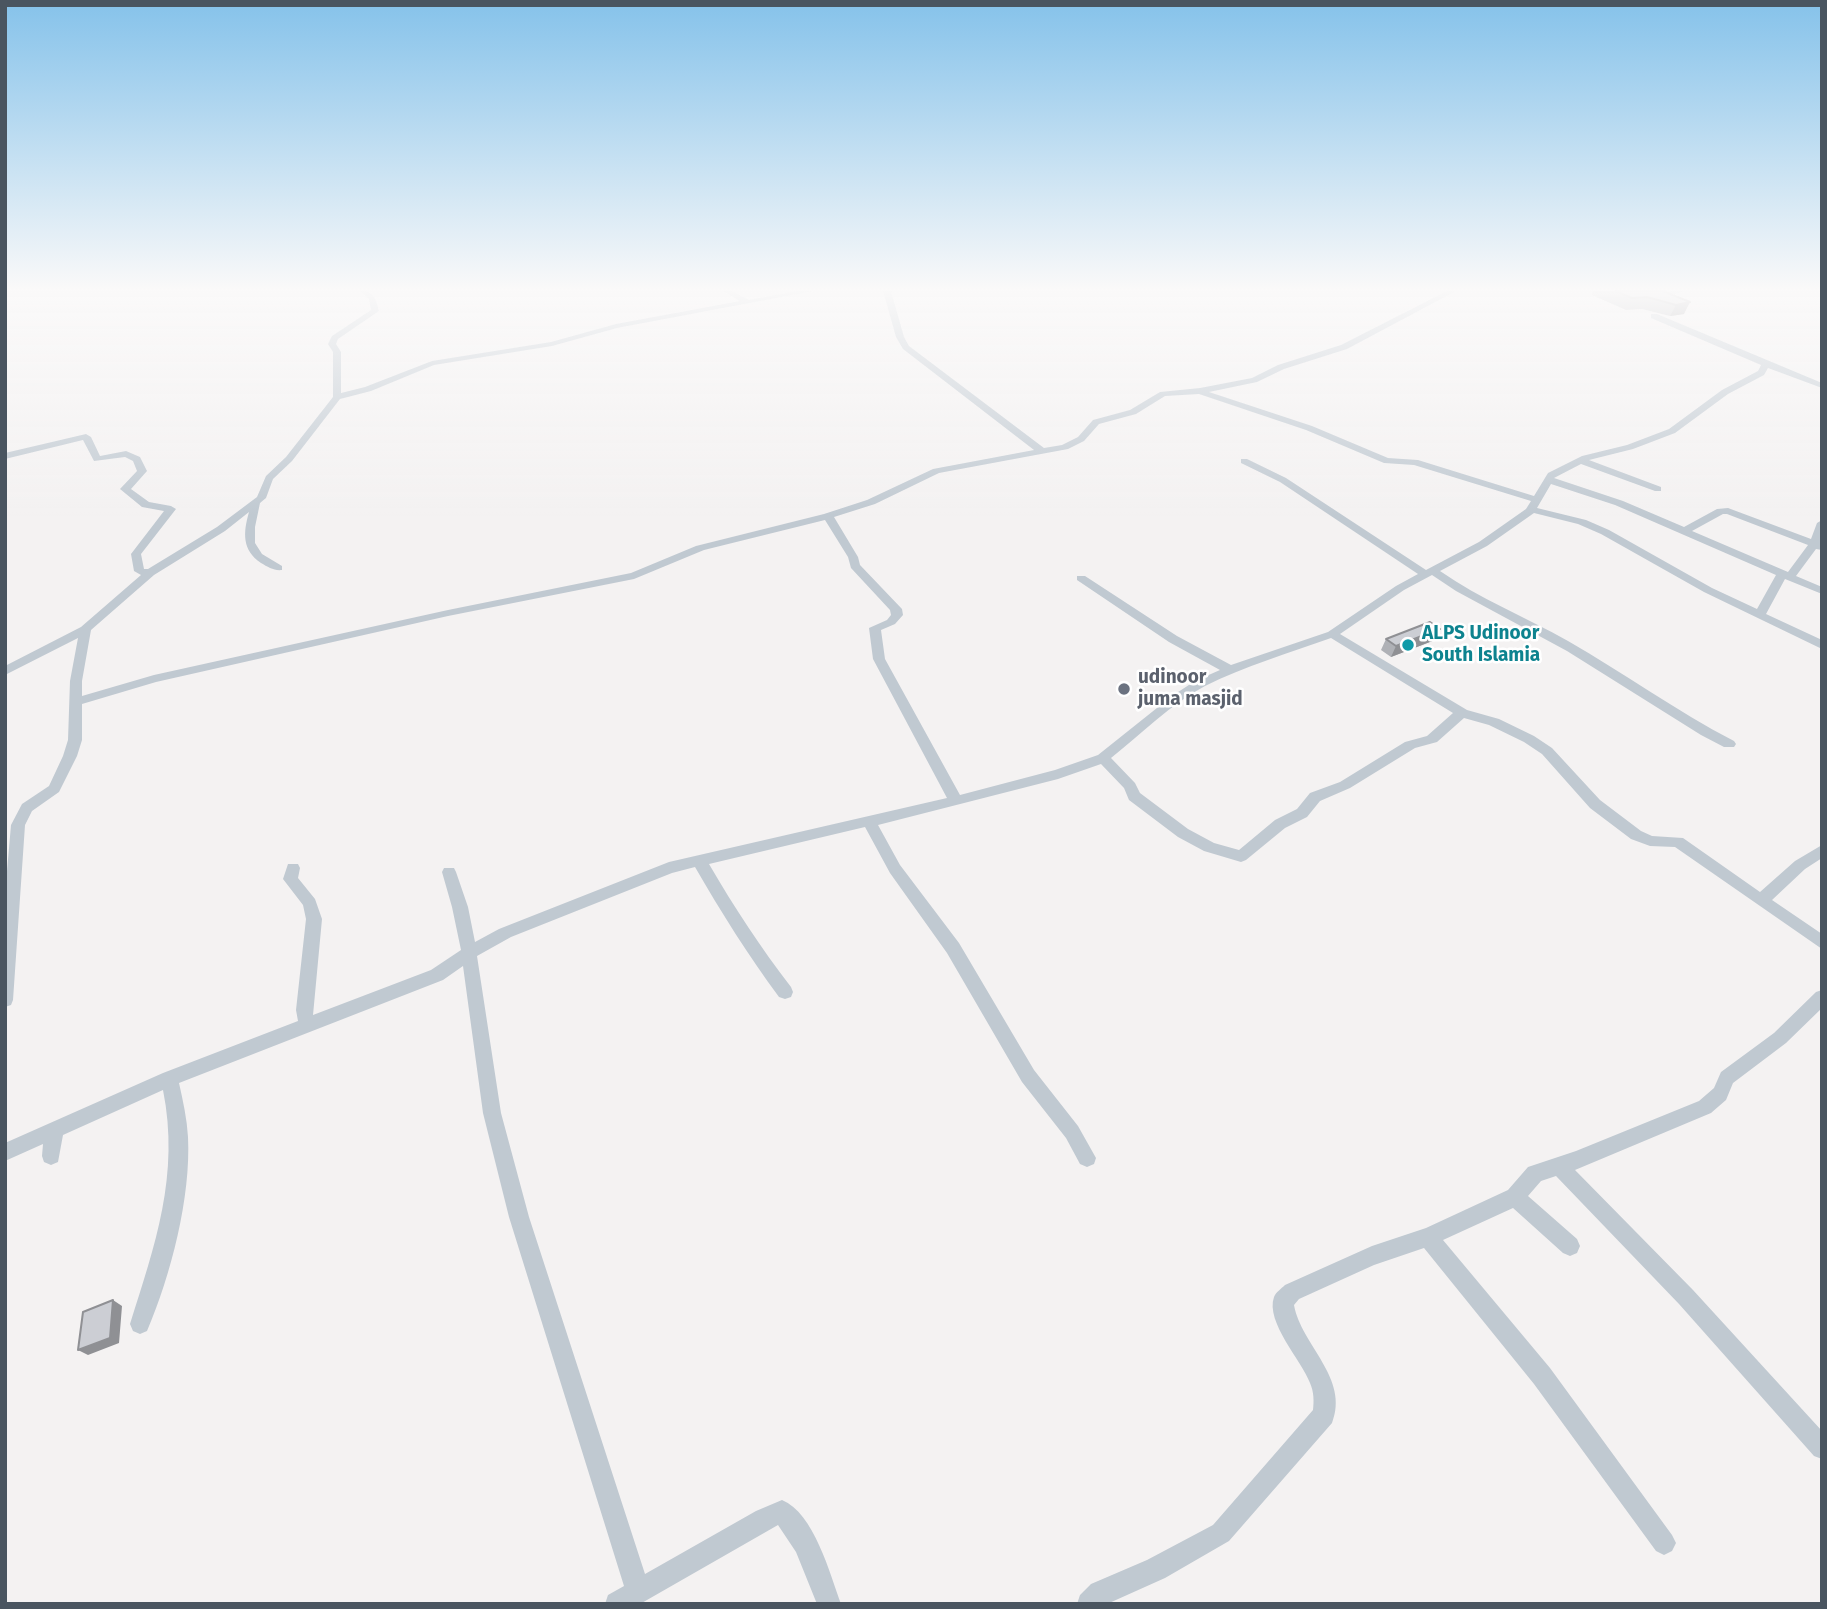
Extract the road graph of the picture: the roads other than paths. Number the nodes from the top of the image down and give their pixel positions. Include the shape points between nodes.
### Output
1 (337, 366) edge
2 (424, 366) edge
3 (930, 366) edge
4 (1287, 366) edge
5 (1765, 366) edge
6 (1771, 366) edge
7 (1822, 386) edge
8 (1200, 391) junction
9 (337, 397) junction
10 (1043, 452) junction
11 (5, 456) edge
12 (1580, 460) junction
13 (1244, 461) dead end
14 (1547, 479) junction
15 (1658, 489) dead end
16 (256, 504) junction
17 (1535, 505) junction
18 (828, 516) junction
19 (1822, 523) edge
20 (1685, 531) junction
21 (1818, 545) edge
22 (278, 568) dead end
23 (1428, 572) junction
24 (150, 573) junction
25 (1786, 576) junction
26 (1081, 578) dead end
27 (1822, 591) edge
28 (1760, 614) junction
29 (85, 629) junction
30 (1332, 634) junction
31 (1822, 645) edge
32 (1230, 670) junction
33 (5, 671) edge
34 (76, 702) junction
35 (1462, 713) junction
36 (1728, 744) dead end
37 (1103, 758) junction
38 (956, 800) junction
39 (25, 810) junction
40 (5, 816) edge
41 (869, 822) junction
42 (1822, 850) edge
43 (699, 861) junction
44 (293, 868) dead end
45 (449, 872) dead end
46 (1761, 900) junction
47 (1822, 943) edge
48 (469, 953) junction
49 (785, 992) dead end
50 (1822, 998) edge
51 (5, 1000) edge
52 (307, 1025) junction
53 (169, 1079) junction
54 (54, 1130) junction
55 (5, 1152) edge
56 (51, 1156) dead end
57 (1087, 1158) dead end
58 (1559, 1166) junction
59 (1515, 1197) junction
60 (1427, 1237) junction
61 (1570, 1247) dead end
62 (140, 1324) dead end
63 (1822, 1448) edge
64 (1664, 1543) dead end
65 (638, 1591) junction
66 (617, 1604) edge
67 (830, 1604) edge
68 (1089, 1604) edge

1 - 9 street
2 - 9 street
3 - 10 street
4 - 8 street via 1254,380
5 - 12 street via 1762,373 1672,430
6 - 7 street
8 - 10 street via 1163,394 1133,412 1096,422 1074,444
8 - 17 street via 1309,428 1387,461 1415,462
9 - 16 street via 269,478 266,493
10 - 18 street via 936,471 871,502
11 - 24 street via 86,437 97,459 127,454 137,459 142,471 125,489 146,505 171,509 136,554 139,571
12 - 14 street
12 - 15 street
13 - 23 street via 1283,480
14 - 17 street
14 - 20 street
16 - 22 street via 250,530 253,553
16 - 24 street
17 - 23 street via 1482,544
17 - 28 street via 1605,532
18 - 34 street via 700,548 634,576 154,679
18 - 38 street via 855,566 896,609 891,622 875,628 879,659
19 - 21 street
20 - 21 street via 1728,511
20 - 25 street
21 - 25 street
23 - 30 street
23 - 36 street via 1548,634
24 - 29 street
25 - 27 street
25 - 28 street
26 - 32 street via 1173,639
28 - 31 street
29 - 33 street
29 - 34 street
30 - 32 street
30 - 35 street
32 - 37 street via 1176,699
34 - 39 street via 75,740 62,773 54,789
35 - 37 street via 1432,739 1410,745 1345,785 1315,797 1302,813 1280,824 1241,856 1209,848 1183,833 1134,796
35 - 46 street via 1530,739 1547,751 1595,804 1636,835 1650,841 1678,842
37 - 38 street
38 - 41 street
39 - 40 street
39 - 51 street via 18,825
41 - 43 street
41 - 57 street via 895,869 953,948 1028,1076
42 - 46 street
43 - 48 street via 559,910
43 - 49 street
44 - 52 street via 290,879 310,902 314,919 304,1010
45 - 48 street
46 - 47 street
48 - 52 street via 437,975
48 - 65 street via 492,1113 519,1217
50 - 58 street via 1780,1038 1727,1078 1720,1094 1704,1107
52 - 53 street
53 - 54 street
53 - 62 street via 179,1138 176,1196
54 - 55 street
54 - 56 street
58 - 59 street via 1535,1174
58 - 63 street via 1686,1297
59 - 60 street
59 - 61 street
60 - 64 street via 1542,1376
60 - 68 street via 1372,1256 1292,1292 1283,1301 1283,1317 1324,1383 1324,1415 1221,1533 1157,1569 1100,1593
65 - 66 street
65 - 67 street via 782,1512 803,1541

